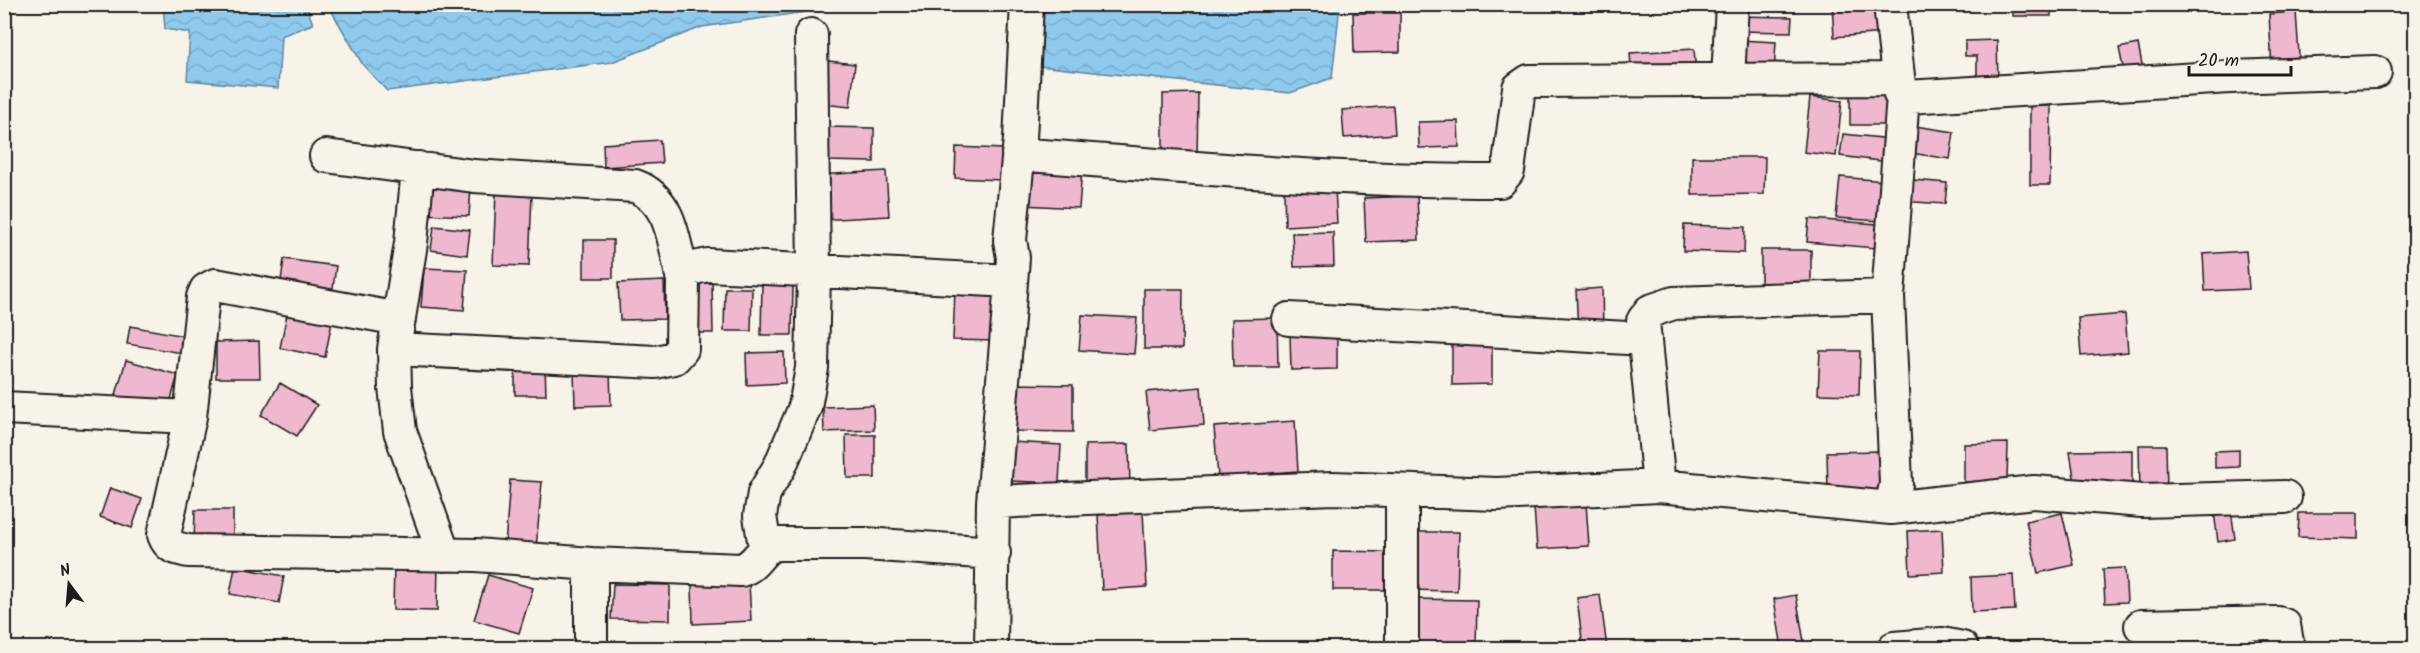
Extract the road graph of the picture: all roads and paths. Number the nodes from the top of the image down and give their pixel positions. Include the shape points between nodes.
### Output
1 (1027, 4) edge
2 (1732, 4) edge
3 (1890, 4) edge
4 (811, 34) dead end
5 (2375, 72) dead end
6 (1728, 79) junction
7 (1900, 88) junction
8 (1018, 154) junction
9 (326, 156) dead end
10 (418, 168) junction
11 (814, 272) junction
12 (682, 280) junction
13 (1011, 281) junction
14 (1888, 296) junction
15 (1288, 319) dead end
16 (396, 334) junction
17 (1645, 339) junction
18 (4, 408) edge
19 (190, 417) junction
20 (1659, 486) junction
21 (1402, 491) junction
22 (2285, 497) dead end
23 (993, 502) junction
24 (1891, 508) junction
25 (765, 548) junction
26 (994, 553) junction
27 (444, 555) junction
28 (591, 564) junction
29 (2141, 626) dead end
30 (591, 648) edge
31 (991, 648) edge
32 (1402, 648) edge
33 (1894, 648) edge
34 (1962, 648) edge
35 (2288, 648) edge

1 - 8 street
2 - 6 street
3 - 7 street
4 - 11 street
5 - 7 street
6 - 7 street
6 - 8 street via 1524,83 1519,88 1508,171 1500,180 1372,179
7 - 14 street
8 - 13 street via 1010,240
9 - 10 street
10 - 12 street via 474,176 635,186 650,192 669,221
10 - 16 street
11 - 12 street via 708,265 689,269
11 - 13 street
11 - 25 street via 812,369 805,407 764,493 760,516
12 - 16 street via 682,349 674,358 656,362
13 - 23 street
14 - 17 street via 1674,303 1646,316
14 - 24 street via 1896,484
15 - 17 street
16 - 19 street via 215,285 203,297
16 - 27 street via 395,387 400,431
17 - 20 street
18 - 19 street
19 - 27 street via 164,535 172,548 188,552
20 - 21 street via 1497,494
20 - 24 street
21 - 23 street via 1333,488
21 - 32 street
22 - 24 street via 2142,501 2034,492
23 - 26 street
25 - 26 street via 779,544 865,544
25 - 28 street via 750,567 729,571
26 - 31 street
27 - 28 street
28 - 30 street
29 - 35 street via 2278,623 2284,625
33 - 34 street via 1942,644

